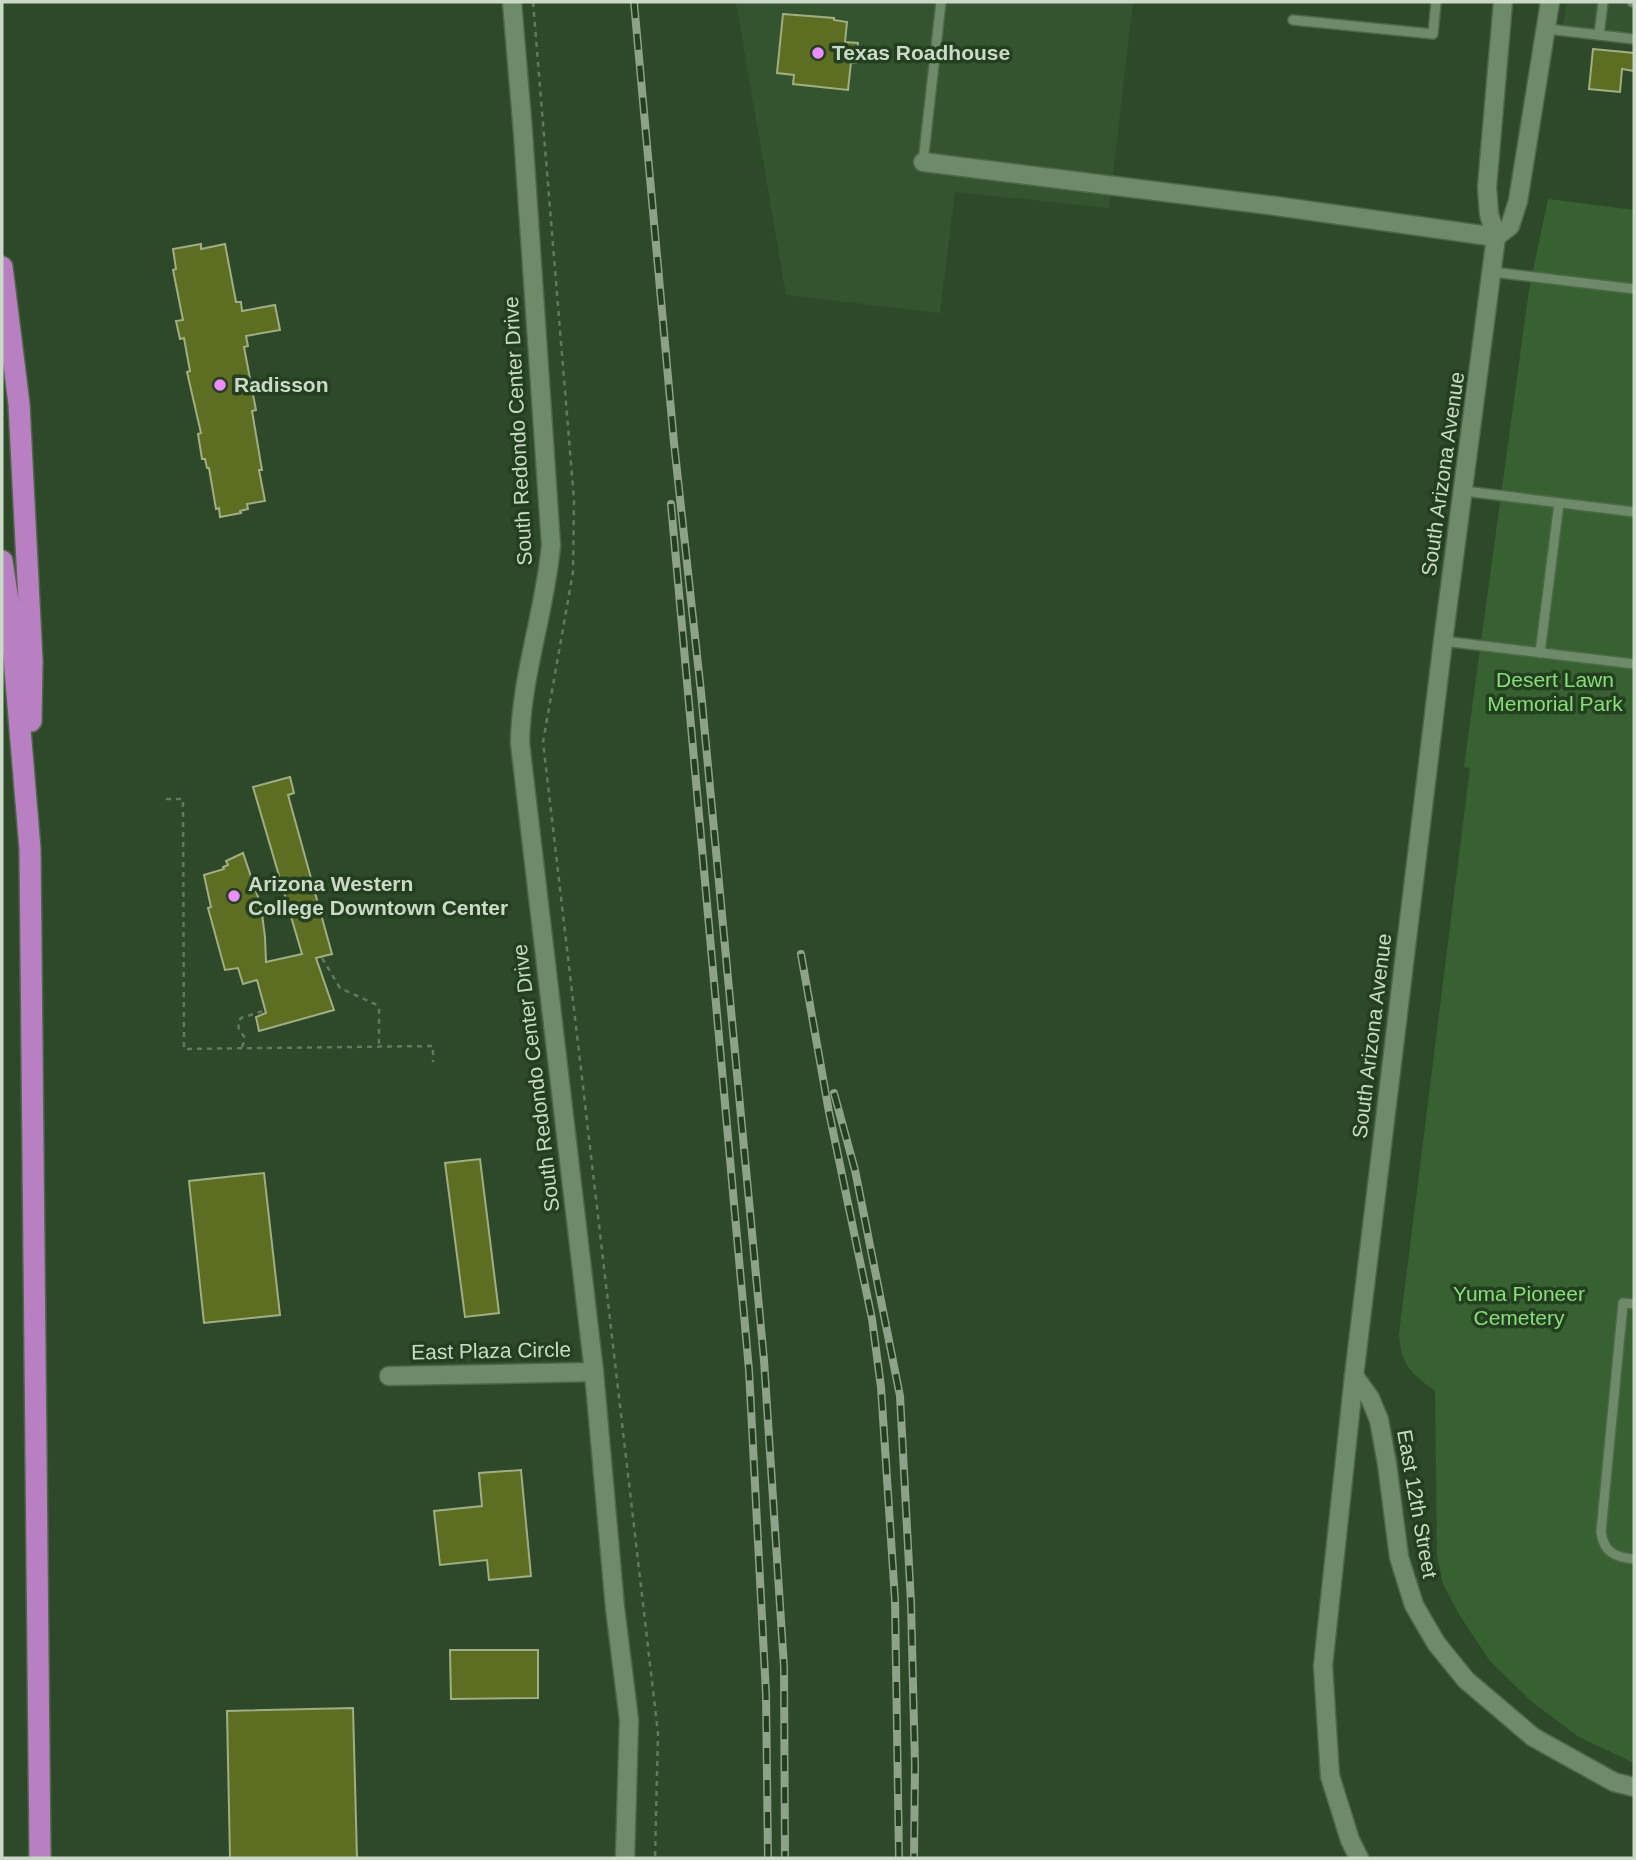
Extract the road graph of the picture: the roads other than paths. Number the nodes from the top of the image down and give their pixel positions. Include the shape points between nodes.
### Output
1 (512, 2) edge
2 (941, 2) edge
3 (1436, 2) edge
4 (1503, 2) edge
5 (1550, 2) edge
6 (1603, 2) edge
7 (1293, 20) dead end
8 (1547, 29) junction
9 (1599, 35) junction
10 (1634, 39) edge
11 (923, 162) joint
12 (1496, 237) junction
13 (2, 267) edge
14 (1492, 272) junction
15 (1634, 289) edge
16 (1464, 491) junction
17 (1559, 503) junction
18 (1634, 512) edge
19 (2, 561) edge
20 (1443, 640) junction
21 (1540, 653) junction
22 (1634, 664) edge
23 (30, 849) junction
24 (1634, 1304) edge
25 (594, 1372) junction
26 (389, 1376) dead end
27 (1354, 1376) junction
28 (1634, 1559) edge
29 (1634, 1787) edge
30 (40, 1858) edge
31 (625, 1858) edge
32 (1359, 1858) edge

1 - 25 street, South Redondo Center Drive via 551,545 523,697 520,743
2 - 11 lane
3 - 7 lane via 1433,34
4 - 12 street, South Arizona Avenue via 1486,187
5 - 8 street, South Arizona Avenue
6 - 9 lane
8 - 9 lane
8 - 12 street, South Arizona Avenue via 1518,201 1510,226
9 - 10 lane
11 - 12 street
12 - 14 street, South Arizona Avenue
13 - 23 highway via 19,404 32,661
14 - 15 lane
14 - 16 street, South Arizona Avenue
16 - 17 lane
16 - 20 street, South Arizona Avenue
17 - 18 lane
17 - 21 lane
19 - 23 highway
20 - 21 lane
20 - 27 street, South Arizona Avenue
21 - 22 lane
23 - 30 highway
24 - 28 lane via 1623,1303 1601,1532 1609,1551
25 - 26 street, East Plaza Circle
25 - 31 street, South Redondo Center Drive via 630,1728
27 - 29 street, East 12th Street via 1379,1420 1399,1557 1414,1605 1436,1643 1466,1680 1533,1737 1614,1782
27 - 32 street, South Arizona Avenue via 1323,1666 1330,1776

